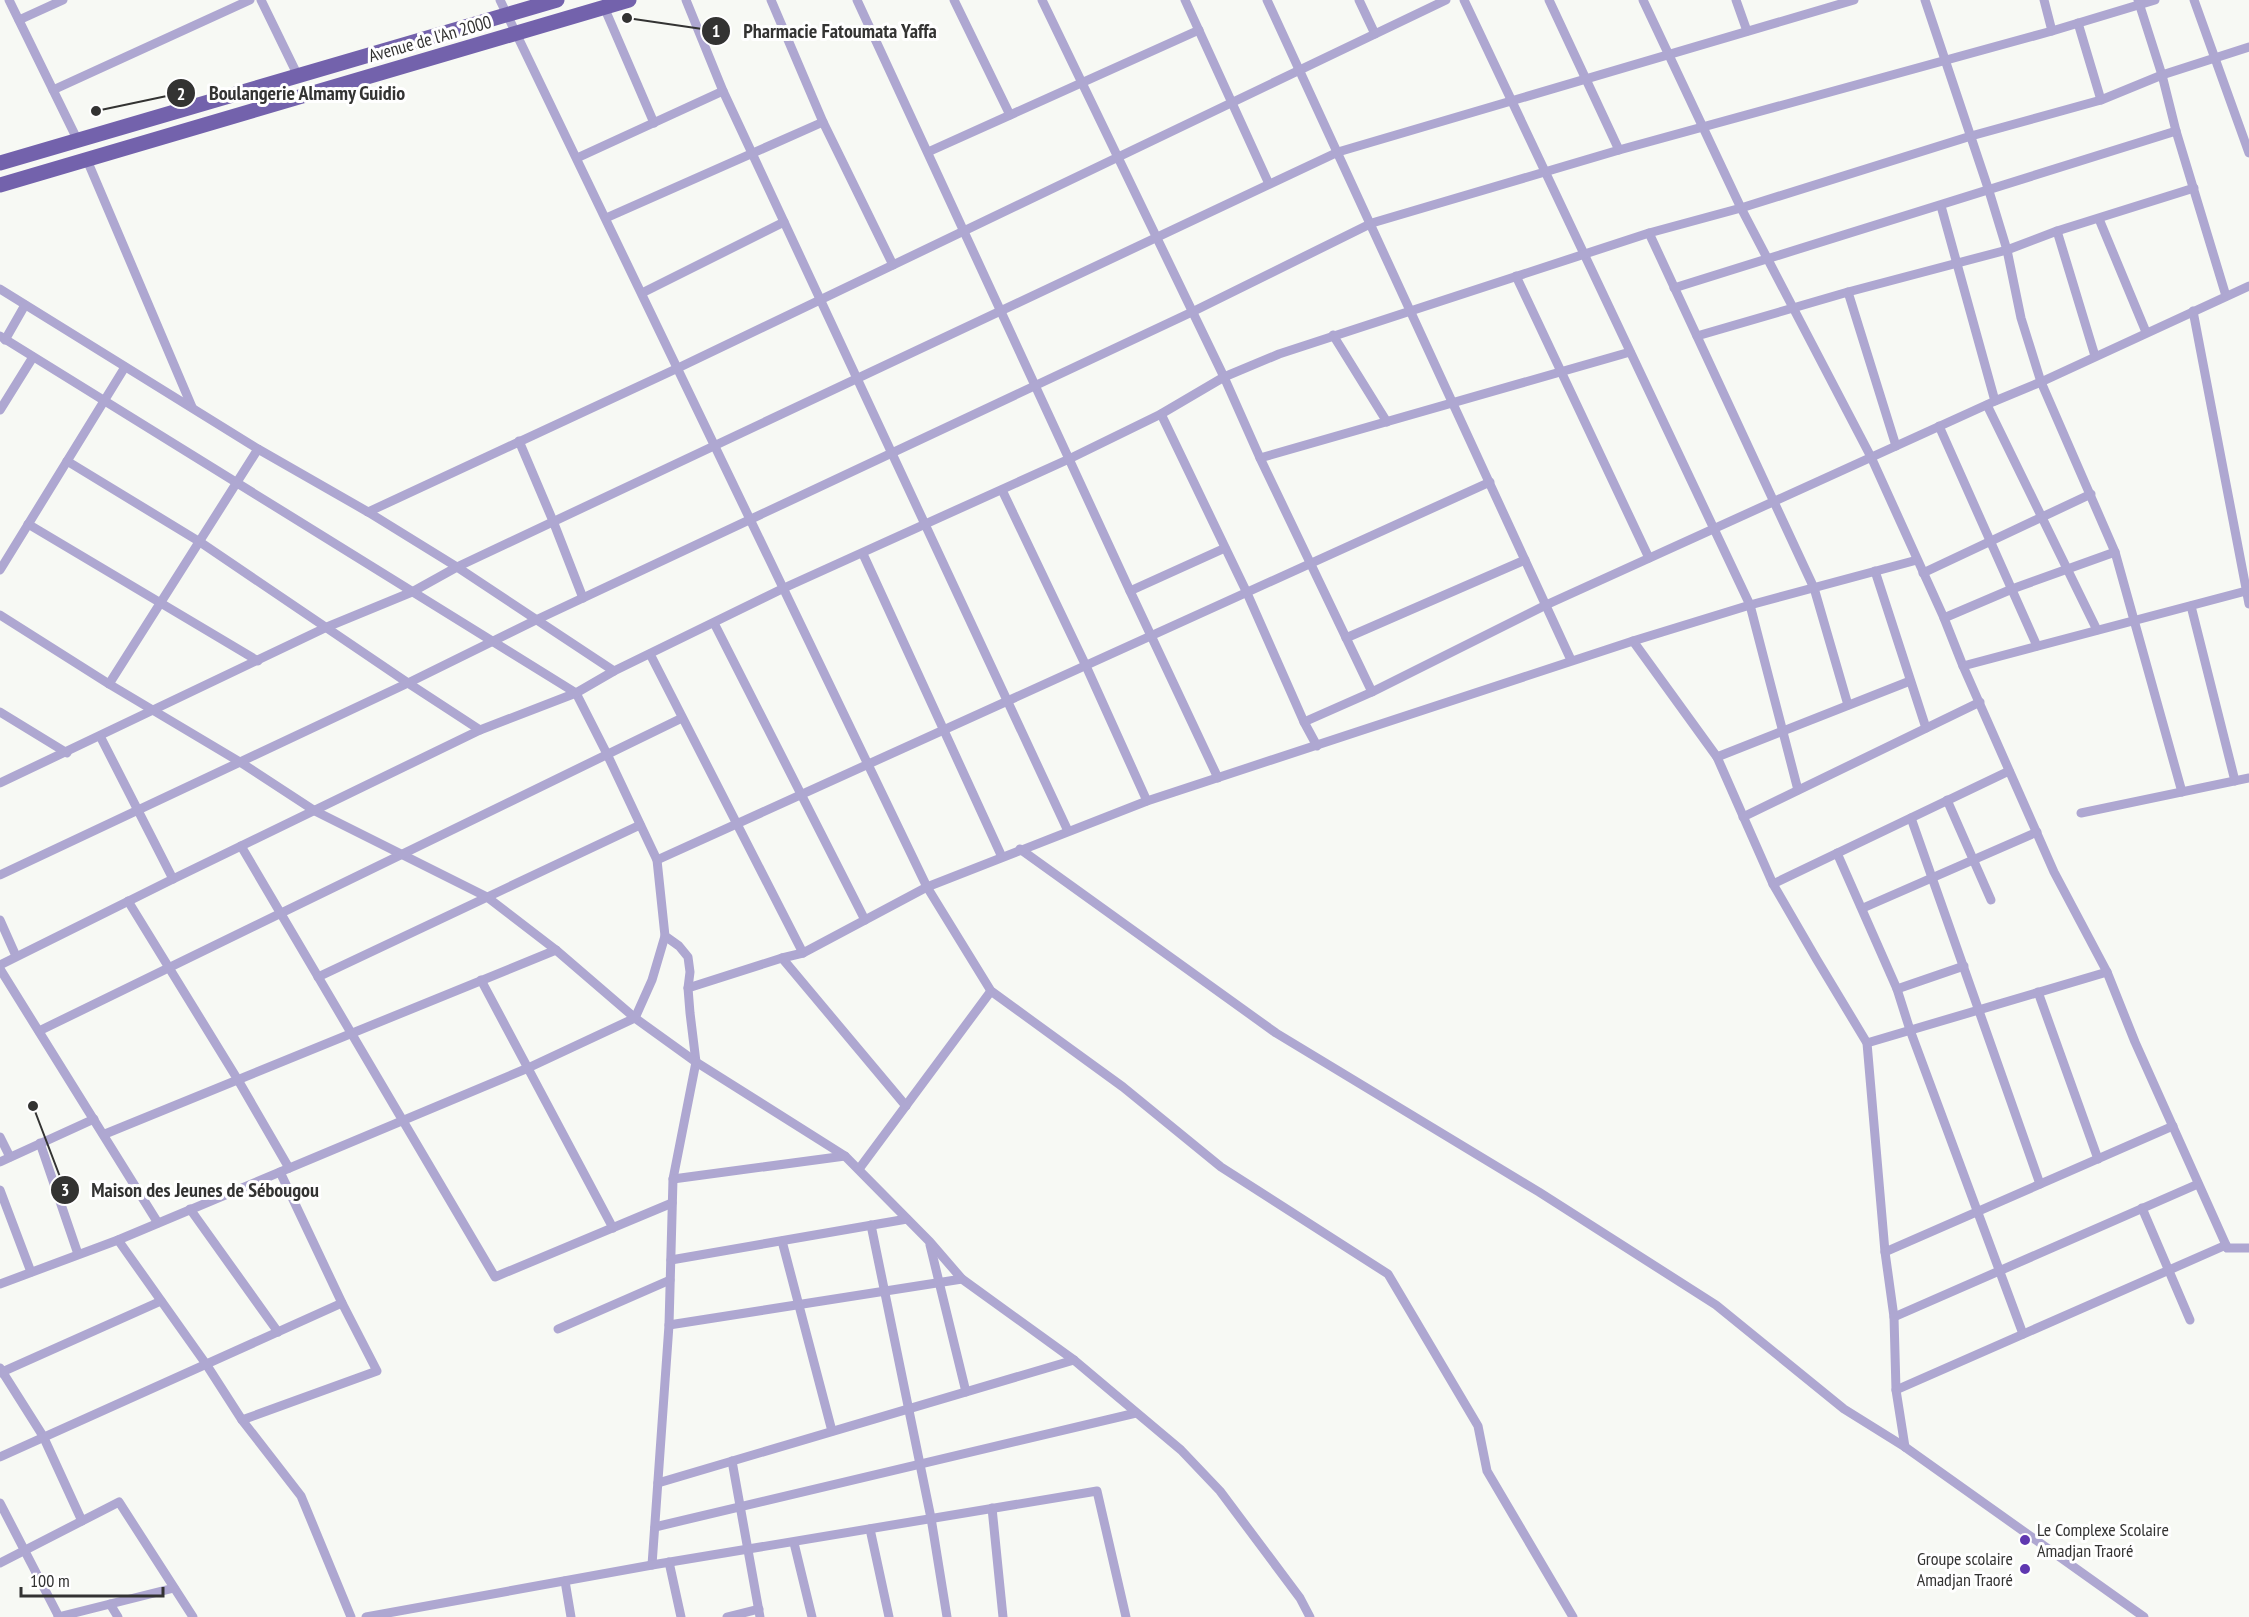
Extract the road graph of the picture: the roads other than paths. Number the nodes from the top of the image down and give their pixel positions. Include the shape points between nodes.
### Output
1 (9, 0) edge
2 (63, 0) edge
3 (250, 0) edge
4 (261, 0) edge
5 (500, 0) edge
6 (557, 0) edge
7 (629, 0) edge
8 (686, 0) edge
9 (771, 0) edge
10 (856, 0) edge
11 (954, 0) edge
12 (1042, 0) edge
13 (1185, 0) edge
14 (1268, 0) edge
15 (1359, 0) edge
16 (1446, 0) edge
17 (1464, 0) edge
18 (1549, 0) edge
19 (1643, 0) edge
20 (1736, 0) edge
21 (1854, 0) edge
22 (1925, 0) edge
23 (2044, 0) edge
24 (2155, 0) edge
25 (2194, 0) edge
26 (2139, 2) edge
27 (1826, 4) edge
28 (604, 7) junction
29 (508, 15) junction
30 (19, 20) junction
31 (2078, 23) junction
32 (1199, 30) junction
33 (1747, 31) junction
34 (2052, 31) junction
35 (517, 33) junction
36 (1375, 34) junction
37 (2249, 47) edge
38 (1668, 54) junction
39 (2216, 59) junction
40 (1945, 60) junction
41 (1300, 70) junction
42 (2163, 75) junction
43 (297, 76) junction
44 (1585, 78) junction
45 (1082, 83) junction
46 (53, 90) junction
47 (723, 91) junction
48 (1511, 100) junction
49 (2101, 100) junction
50 (1232, 102) junction
51 (1010, 116) junction
52 (823, 122) junction
53 (654, 123) junction
54 (1702, 128) junction
55 (2176, 131) junction
56 (1971, 136) junction
57 (78, 139) junction
58 (1619, 150) junction
59 (928, 152) junction
60 (1338, 152) junction
61 (2249, 153) edge
62 (752, 154) junction
63 (1118, 157) junction
64 (577, 158) junction
65 (87, 160) junction
66 (0, 163) edge
67 (1545, 171) junction
68 (1269, 184) junction
69 (0, 185) edge
70 (2194, 188) junction
71 (1989, 191) junction
72 (1941, 206) junction
73 (1741, 208) junction
74 (606, 218) junction
75 (2099, 219) junction
76 (784, 222) junction
77 (1372, 223) junction
78 (964, 231) junction
79 (2056, 231) junction
80 (1648, 233) junction
81 (1155, 237) junction
82 (2007, 250) junction
83 (1584, 254) junction
84 (1767, 260) junction
85 (1957, 263) junction
86 (893, 265) junction
87 (1516, 276) junction
88 (2249, 286) edge
89 (1674, 288) junction
90 (0, 289) edge
91 (1848, 292) junction
92 (642, 293) junction
93 (2226, 296) junction
94 (820, 300) junction
95 (26, 305) junction
96 (1792, 308) junction
97 (1000, 310) junction
98 (1410, 310) junction
99 (2193, 311) junction
100 (1192, 312) junction
101 (2146, 332) junction
102 (1334, 335) junction
103 (1697, 336) junction
104 (3, 338) edge
105 (1630, 352) junction
106 (2095, 356) junction
107 (33, 357) junction
108 (125, 367) junction
109 (678, 368) junction
110 (1561, 372) junction
111 (1224, 377) junction
112 (856, 378) junction
113 (2041, 382) junction
114 (1036, 385) junction
115 (104, 401) junction
116 (1453, 403) junction
117 (1991, 403) junction
118 (192, 407) junction
119 (0, 410) edge
120 (1161, 414) junction
121 (1387, 422) junction
122 (1939, 426) junction
123 (519, 441) junction
124 (715, 445) junction
125 (1896, 446) junction
126 (258, 449) junction
127 (892, 453) junction
128 (1871, 457) junction
129 (1260, 458) junction
130 (1069, 459) junction
131 (67, 461) junction
132 (1490, 482) junction
133 (238, 484) junction
134 (1002, 490) junction
135 (2091, 494) junction
136 (1774, 501) junction
137 (368, 512) junction
138 (2043, 517) junction
139 (752, 520) junction
140 (554, 522) junction
141 (28, 524) junction
142 (925, 525) junction
143 (1714, 529) junction
144 (1991, 541) junction
145 (200, 542) junction
146 (1225, 548) junction
147 (2115, 552) junction
148 (863, 554) junction
149 (1648, 558) junction
150 (1525, 560) junction
151 (1917, 560) junction
152 (1311, 564) junction
153 (457, 567) junction
154 (2068, 569) junction
155 (0, 570) edge
156 (1875, 572) junction
157 (1923, 573) junction
158 (784, 588) junction
159 (1814, 588) junction
160 (2012, 589) junction
161 (1130, 591) junction
162 (2246, 591) junction
163 (412, 592) junction
164 (1247, 593) junction
165 (583, 598) junction
166 (161, 603) junction
167 (2249, 604) edge
168 (1546, 605) junction
169 (1749, 605) junction
170 (2191, 606) junction
171 (0, 615) edge
172 (1944, 618) junction
173 (536, 620) junction
174 (2133, 621) junction
175 (714, 623) junction
176 (327, 627) junction
177 (2097, 630) junction
178 (1151, 636) junction
179 (1346, 638) junction
180 (1633, 641) junction
181 (494, 642) junction
182 (2037, 646) junction
183 (650, 654) junction
184 (1571, 660) junction
185 (258, 661) junction
186 (1086, 666) junction
187 (1963, 666) junction
188 (615, 671) junction
189 (1910, 681) junction
190 (408, 683) junction
191 (109, 684) junction
192 (1372, 692) junction
193 (576, 693) junction
194 (1008, 702) junction
195 (1980, 702) junction
196 (1848, 705) junction
197 (156, 710) junction
198 (0, 712) edge
199 (682, 718) junction
200 (1304, 722) junction
201 (1926, 728) junction
202 (480, 730) junction
203 (945, 730) junction
204 (1783, 731) junction
205 (100, 736) junction
206 (1317, 746) junction
207 (67, 753) junction
208 (607, 754) junction
209 (1717, 758) junction
210 (240, 762) junction
211 (869, 764) junction
212 (2009, 771) junction
213 (1218, 778) junction
214 (2249, 778) edge
215 (2235, 781) junction
216 (0, 783) edge
217 (1798, 790) junction
218 (2182, 792) junction
219 (802, 795) junction
220 (1947, 800) junction
221 (1147, 801) junction
222 (138, 810) junction
223 (315, 811) junction
224 (2081, 813) dead end
225 (1743, 818) junction
226 (1911, 818) junction
227 (640, 825) junction
228 (735, 825) junction
229 (1068, 831) junction
230 (2037, 832) junction
231 (241, 846) junction
232 (1020, 849) junction
233 (1837, 853) junction
234 (403, 854) junction
235 (1002, 857) junction
236 (657, 860) junction
237 (1972, 860) junction
238 (0, 875) edge
239 (1933, 878) junction
240 (172, 879) junction
241 (1773, 884) junction
242 (927, 887) junction
243 (487, 897) junction
244 (1991, 900) dead end
245 (128, 901) junction
246 (1863, 908) junction
247 (281, 914) junction
248 (0, 920) edge
249 (866, 920) junction
250 (665, 936) junction
251 (556, 950) junction
252 (803, 953) junction
253 (16, 957) junction
254 (782, 958) junction
255 (1964, 966) junction
256 (0, 967) edge
257 (169, 968) junction
258 (2107, 972) junction
259 (318, 977) junction
260 (481, 980) junction
261 (688, 988) junction
262 (1897, 989) junction
263 (991, 991) junction
264 (2038, 992) junction
265 (1979, 1009) junction
266 (635, 1018) junction
267 (1910, 1030) junction
268 (39, 1031) junction
269 (352, 1034) junction
270 (1867, 1043) junction
271 (696, 1062) junction
272 (528, 1068) junction
273 (238, 1080) junction
274 (906, 1106) junction
275 (94, 1119) junction
276 (403, 1121) junction
277 (2173, 1126) junction
278 (105, 1134) junction
279 (0, 1137) edge
280 (40, 1143) junction
281 (845, 1156) junction
282 (10, 1157) junction
283 (2098, 1159) junction
284 (0, 1162) edge
285 (858, 1169) junction
286 (285, 1170) junction
287 (673, 1179) junction
288 (2040, 1184) junction
289 (2198, 1184) junction
290 (0, 1190) edge
291 (672, 1203) junction
292 (2142, 1208) junction
293 (190, 1209) junction
294 (1978, 1212) junction
295 (907, 1219) junction
296 (158, 1223) junction
297 (871, 1225) junction
298 (613, 1228) junction
299 (118, 1240) junction
300 (782, 1240) junction
301 (930, 1242) junction
302 (2226, 1245) junction
303 (2249, 1248) edge
304 (1886, 1252) junction
305 (78, 1254) junction
306 (670, 1260) junction
307 (2000, 1270) junction
308 (2169, 1270) junction
309 (31, 1272) junction
310 (670, 1280) junction
311 (962, 1280) junction
312 (940, 1283) junction
313 (0, 1284) edge
314 (885, 1291) junction
315 (161, 1301) junction
316 (342, 1303) junction
317 (799, 1305) junction
318 (1894, 1317) junction
319 (2190, 1320) dead end
320 (669, 1325) junction
321 (558, 1329) dead end
322 (278, 1332) junction
323 (2023, 1334) junction
324 (1074, 1360) junction
325 (206, 1364) junction
326 (1, 1371) edge
327 (1896, 1390) junction
328 (966, 1392) junction
329 (908, 1409) junction
330 (1136, 1413) junction
331 (242, 1420) junction
332 (832, 1431) junction
333 (43, 1436) junction
334 (1905, 1446) junction
335 (0, 1457) edge
336 (732, 1461) junction
337 (920, 1464) junction
338 (658, 1483) junction
339 (0, 1503) edge
340 (741, 1507) junction
341 (992, 1508) junction
342 (931, 1518) junction
343 (82, 1521) junction
344 (655, 1527) junction
345 (870, 1529) junction
346 (794, 1543) junction
347 (748, 1549) junction
348 (24, 1550) junction
349 (669, 1562) junction
350 (0, 1563) edge
351 (652, 1565) junction
352 (565, 1581) junction
353 (174, 1588) junction
354 (110, 1604) junction
355 (759, 1613) edge
356 (59, 1617) edge
357 (118, 1617) edge
358 (193, 1617) edge
359 (351, 1617) edge
360 (366, 1617) edge
361 (571, 1617) edge
362 (681, 1617) edge
363 (727, 1617) edge
364 (812, 1617) edge
365 (889, 1617) edge
366 (947, 1617) edge
367 (1003, 1617) edge
368 (1126, 1617) edge
369 (1310, 1617) edge
370 (1573, 1617) edge
371 (2144, 1617) edge

1 - 30 street
2 - 30 street
3 - 46 street
4 - 43 street
5 - 29 street
6 - 29 main road, Avenue de l'An 2000
7 - 28 main road, Avenue de l'An 2000
8 - 47 street
9 - 52 street
10 - 59 street
11 - 51 street
12 - 45 street
13 - 32 street
14 - 41 street
15 - 36 street
16 - 36 street
17 - 48 street
18 - 44 street
19 - 38 street
20 - 33 street
21 - 27 street
22 - 40 street
23 - 34 street
24 - 26 street
25 - 39 street
26 - 31 street
26 - 42 street
27 - 33 street
28 - 35 main road, Avenue de l'An 2000
28 - 53 street
29 - 35 street
29 - 43 main road, Avenue de l'An 2000
30 - 46 street
31 - 34 street
31 - 49 street
32 - 45 street
32 - 50 street
33 - 38 street
34 - 40 street
35 - 64 street
35 - 65 main road, Avenue de l'An 2000
36 - 41 street
37 - 39 street
38 - 44 street
38 - 54 street
39 - 42 street
39 - 61 street
40 - 54 street
40 - 56 street
41 - 50 street
41 - 60 street
42 - 49 street
42 - 55 street
43 - 57 main road, Avenue de l'An 2000
44 - 48 street
44 - 58 street
45 - 51 street
45 - 63 street
46 - 57 street
47 - 53 street
47 - 62 street
48 - 60 street
48 - 67 street
49 - 56 street
50 - 63 street
50 - 68 street
51 - 59 street
52 - 62 street
52 - 86 street
53 - 64 street
54 - 58 street
54 - 73 street
55 - 70 street
55 - 71 street
56 - 71 street
56 - 73 street
57 - 66 main road, Avenue de l'An 2000
58 - 67 street
59 - 78 street
60 - 68 street
60 - 77 street
62 - 74 street
62 - 76 street
63 - 78 street
63 - 81 street
64 - 74 street
65 - 69 main road, Avenue de l'An 2000
65 - 118 street
67 - 77 street
67 - 83 street
68 - 81 street
70 - 75 street
70 - 93 street
71 - 72 street
71 - 82 street
72 - 84 street
72 - 85 street
73 - 80 street
73 - 84 street
74 - 92 street
75 - 79 street
75 - 101 street
76 - 92 street
76 - 94 street
77 - 98 street
77 - 100 street
78 - 86 street
78 - 97 street
79 - 82 street
79 - 106 street
80 - 83 street
80 - 89 street
81 - 97 street
81 - 100 street
82 - 85 street
82 - 113 street via 2021,318
83 - 87 street
83 - 105 street
84 - 89 street
84 - 96 street
85 - 91 street
85 - 117 street
86 - 94 street
87 - 98 street
87 - 110 street
88 - 93 street
89 - 103 street
90 - 95 street
91 - 96 street
91 - 125 street
92 - 109 street
93 - 99 street
94 - 109 street
94 - 112 street
95 - 104 street
95 - 108 street
96 - 103 street
96 - 128 street
97 - 112 street
97 - 114 street
98 - 102 street
98 - 116 street
99 - 101 street
99 - 162 street
100 - 111 street
100 - 114 street
101 - 106 street
102 - 111 street
102 - 121 street
103 - 136 street
104 - 107 street
105 - 110 street
105 - 143 street
106 - 113 street
107 - 115 street
107 - 119 street
108 - 115 street
108 - 118 street
109 - 123 street
109 - 124 street
110 - 116 street
110 - 149 street
111 - 120 street
111 - 129 street
112 - 124 street
112 - 127 street
113 - 117 street
113 - 135 street
114 - 127 street
114 - 130 street
115 - 131 street
115 - 133 street
116 - 121 street
116 - 132 street
117 - 122 street
117 - 138 street
118 - 126 street
120 - 130 street
120 - 146 street
121 - 129 street
122 - 125 street
122 - 144 street
123 - 137 street
123 - 140 street
124 - 139 street
124 - 140 street
125 - 128 street
126 - 133 street
126 - 137 street
127 - 139 street
127 - 142 street
128 - 136 street
128 - 151 street
129 - 152 street
130 - 134 street
130 - 161 street
131 - 141 street
131 - 145 street
132 - 150 street
132 - 152 street
133 - 145 street
133 - 163 street
134 - 142 street
134 - 186 street
135 - 138 street
135 - 147 street
136 - 143 street
136 - 159 street
137 - 153 street
138 - 144 street
138 - 154 street
139 - 158 street
139 - 165 street
140 - 153 street
140 - 165 street
141 - 155 street
141 - 166 street
142 - 148 street
142 - 194 street
143 - 149 street
143 - 169 street
144 - 157 street
144 - 160 street
145 - 166 street
145 - 176 street
146 - 161 street
146 - 164 street
147 - 154 street
147 - 174 street
148 - 158 street
148 - 203 street
149 - 168 street
150 - 168 street
150 - 179 street
151 - 156 street
151 - 157 street
152 - 164 street
152 - 179 street
153 - 163 street
153 - 173 street
154 - 160 street
154 - 177 street
156 - 159 street
156 - 189 street
157 - 172 street
158 - 175 street
158 - 211 street
159 - 169 street
159 - 196 street
160 - 172 street
160 - 182 street
161 - 178 street
162 - 167 street
162 - 170 street
163 - 176 street
163 - 181 street
164 - 178 street
164 - 200 street
165 - 173 street
166 - 185 street
166 - 191 street
168 - 184 street
168 - 192 street
169 - 180 street
169 - 204 street
170 - 174 street
170 - 215 street
171 - 191 street
172 - 187 street
173 - 181 street
173 - 188 street
174 - 177 street
174 - 218 street
175 - 183 street
175 - 219 street
176 - 185 street
176 - 190 street
177 - 182 street
178 - 186 street
178 - 213 street
179 - 192 street
180 - 184 street
180 - 209 street
181 - 190 street
181 - 193 street
182 - 187 street
183 - 188 street
183 - 199 street
184 - 206 street
185 - 197 street
186 - 194 street
186 - 221 street
187 - 195 street
188 - 193 street
189 - 196 street
189 - 201 street
190 - 202 street
190 - 210 street
191 - 197 street
192 - 200 street
193 - 202 street
193 - 208 street
194 - 203 street
194 - 229 street
195 - 201 street
195 - 212 street
196 - 204 street
197 - 205 street
197 - 210 street
198 - 207 street
199 - 208 street
199 - 228 street
200 - 206 street
201 - 217 street
202 - 223 street
203 - 211 street
203 - 235 street
204 - 209 street
204 - 217 street
205 - 207 street
205 - 222 street
206 - 213 street
207 - 216 street
208 - 227 street
208 - 234 street
209 - 225 street
210 - 222 street
210 - 223 street
211 - 219 street
211 - 242 street
212 - 220 street
212 - 230 street
213 - 221 street
214 - 215 street
215 - 218 street
217 - 225 street
218 - 224 street
219 - 228 street
219 - 249 street
220 - 226 street
220 - 237 street
221 - 229 street
222 - 238 street
222 - 240 street
223 - 231 street
223 - 234 street
225 - 241 street
226 - 233 street
226 - 239 street
227 - 236 street
227 - 243 street
228 - 236 street
228 - 252 street
229 - 232 street
230 - 237 street
230 - 258 street
231 - 240 street
231 - 247 street
232 - 235 street
232 - 334 street via 1276,1033 1539,1192 1716,1305 1844,1409
233 - 241 street
233 - 246 street
234 - 243 street
234 - 247 street
235 - 242 street
236 - 250 street
237 - 239 street
237 - 244 street
239 - 246 street
239 - 255 street
240 - 245 street
241 - 270 street
242 - 249 street
242 - 263 street
243 - 251 street
243 - 259 street
245 - 253 street
245 - 257 street
246 - 262 street
247 - 257 street
247 - 259 street
248 - 253 street
249 - 252 street
250 - 261 street via 688,957
250 - 266 street
251 - 260 street
251 - 266 street
252 - 254 street
253 - 256 street
254 - 261 street
254 - 274 street
255 - 262 street
255 - 265 street
256 - 268 street
257 - 268 street
257 - 273 street
258 - 264 street
258 - 277 street
259 - 269 street
260 - 269 street
260 - 272 street
261 - 271 street
262 - 267 street
263 - 274 street
263 - 370 street via 1123,1086 1221,1167 1388,1274 1478,1426 1487,1471
264 - 265 street
264 - 283 street
265 - 267 street
265 - 288 street
266 - 271 street
266 - 272 street
267 - 270 street
267 - 294 street
268 - 275 street
269 - 273 street
269 - 276 street
270 - 304 street
271 - 281 street
271 - 287 street
272 - 276 street
272 - 298 street
273 - 278 street
273 - 286 street
274 - 285 street
275 - 278 street
275 - 280 street
276 - 286 street
276 - 298 street via 495,1277
277 - 283 street
277 - 289 street
278 - 296 street
279 - 282 street
280 - 282 street
280 - 305 street
281 - 285 street
281 - 287 street
282 - 284 street
283 - 288 street
285 - 295 street
286 - 293 street
286 - 316 street
287 - 291 street
288 - 294 street
289 - 292 street
289 - 302 street
290 - 309 street
291 - 298 street
291 - 306 street
292 - 307 street
292 - 308 street
293 - 296 street
293 - 322 street
294 - 304 street
294 - 307 street
295 - 297 street
295 - 301 street
296 - 299 street
297 - 300 street
297 - 314 street
299 - 305 street
299 - 315 street
300 - 306 street
300 - 317 street
301 - 311 street
301 - 312 street
302 - 303 street
302 - 308 street
304 - 318 street
305 - 309 street
306 - 310 street
307 - 318 street
307 - 323 street
308 - 319 street
308 - 323 street
309 - 313 street
310 - 320 street
310 - 321 street
311 - 312 street
311 - 324 street
312 - 314 street
312 - 328 street
314 - 317 street
314 - 329 street
315 - 325 street
315 - 326 street
316 - 322 street
316 - 331 street via 377,1371
317 - 320 street
317 - 332 street
318 - 327 street
320 - 338 street
322 - 325 street
323 - 327 street
324 - 328 street
324 - 330 street
325 - 331 street
325 - 333 street
326 - 333 street
327 - 334 street
328 - 329 street
329 - 332 street
329 - 337 street
330 - 337 street
330 - 369 street via 1181,1450 1220,1491
331 - 359 street via 301,1496
332 - 336 street
333 - 335 street
333 - 343 street
334 - 371 street
336 - 338 street
336 - 340 street
337 - 340 street
337 - 342 street
338 - 344 street
339 - 348 street
340 - 344 street
340 - 347 street
341 - 342 street
341 - 367 street
341 - 368 street via 1097,1491
342 - 345 street
342 - 366 street
343 - 348 street
343 - 353 street via 118,1502
344 - 351 street
345 - 346 street
345 - 365 street
346 - 347 street
346 - 364 street
347 - 349 street
347 - 355 street
348 - 350 street
348 - 356 street
349 - 351 street
349 - 362 street
351 - 352 street
352 - 360 street
352 - 361 street
353 - 354 street
353 - 358 street
354 - 356 street
354 - 357 street
355 - 363 street

